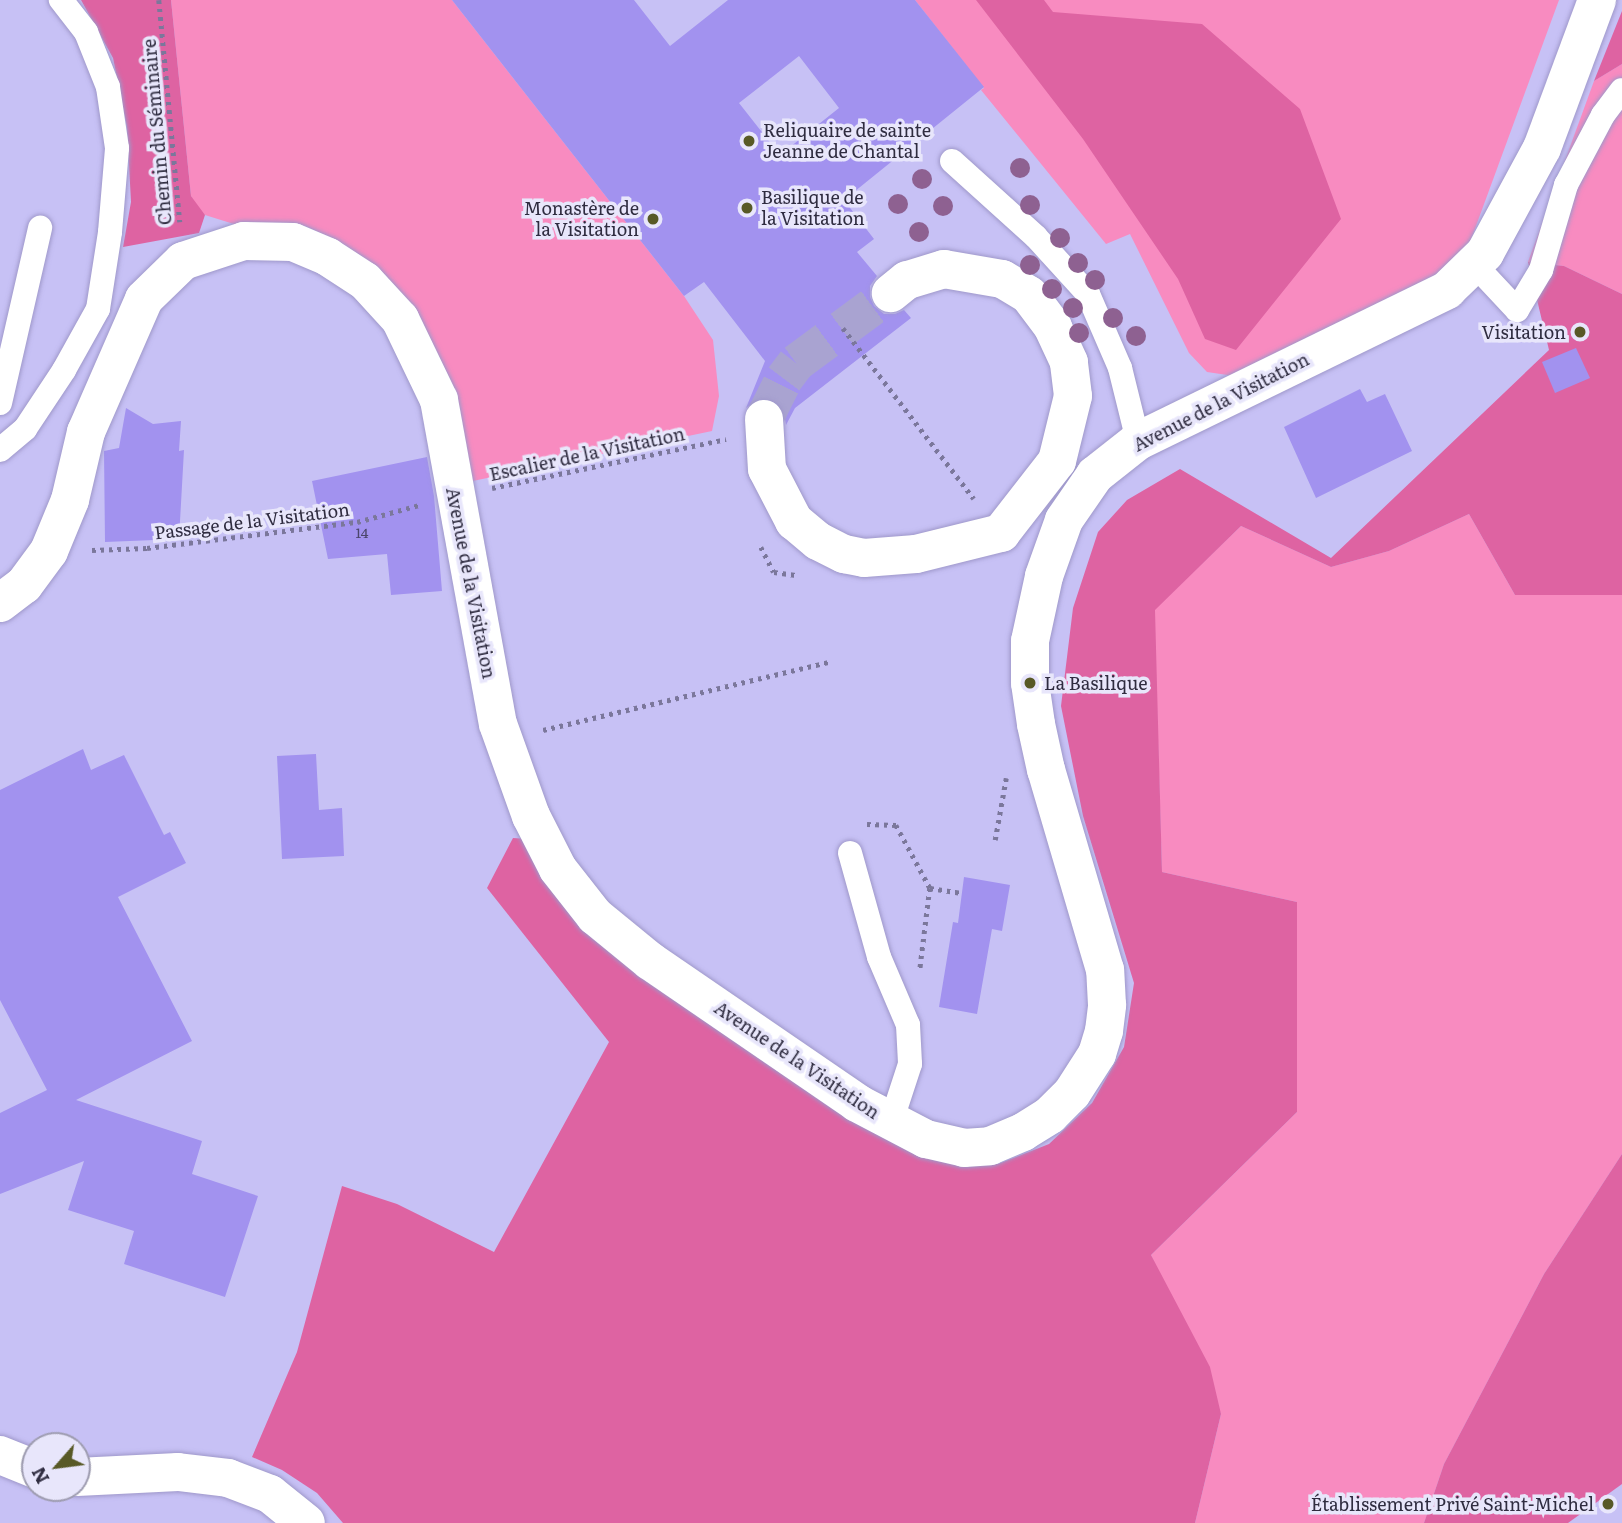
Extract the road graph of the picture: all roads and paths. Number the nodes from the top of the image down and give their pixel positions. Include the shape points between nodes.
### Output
1 (61, 0) edge
2 (159, 0) edge
3 (1597, 0) edge
4 (1622, 90) edge
5 (952, 161) dead end
6 (40, 228) dead end
7 (183, 261) junction
8 (1474, 264) junction
9 (891, 293) tunnel mouth
10 (843, 328) dead end
11 (0, 403) edge
12 (764, 419) tunnel mouth
13 (726, 438) dead end
14 (1138, 441) junction
15 (0, 450) edge
16 (454, 496) junction
17 (1001, 533) junction
18 (49, 551) junction
19 (0, 603) edge
20 (828, 662) dead end
21 (504, 740) junction
22 (1008, 767) dead end
23 (861, 824) dead end
24 (995, 840) dead end
25 (850, 853) dead end
26 (930, 888) junction
27 (962, 892) dead end
28 (897, 1000) junction
29 (891, 1122) junction
30 (0, 1455) edge
31 (21, 1463) edge
32 (91, 1476) edge
33 (306, 1523) edge

1 - 15 lane via 86,32 108,87 117,148 110,232 98,309 25,429
2 - 7 path, Chemin du Séminaire
3 - 8 street, Avenue de la Visitation via 1542,148 1485,253
4 - 8 lane via 1603,115 1566,185 1541,270 1517,310
5 - 14 lane via 1036,237 1088,295 1120,368
6 - 11 lane
7 - 16 street, Avenue de la Visitation via 244,241 293,242 365,281 400,319 429,375 439,400
7 - 18 street, Avenue de la Visitation via 144,299 86,432 70,500
8 - 14 street, Avenue de la Visitation via 1447,290
9 - 17 street via 907,281 944,269 1002,279 1029,295 1053,327 1069,362 1073,396 1057,461
10 - 17 path
12 - 17 street via 767,469 794,521 844,554 864,558 916,554
13 - 16 path, Escalier de la Visitation
14 - 29 street, Avenue de la Visitation via 1095,475 1064,520 1044,576 1030,641 1036,724 1105,970 1107,1005 1097,1054 1072,1093 1050,1115 990,1146 964,1148 926,1139
16 - 18 path, Passage de la Visitation via 357,522 147,548
16 - 21 street, Avenue de la Visitation
18 - 19 street, Avenue de la Visitation via 24,585
20 - 21 path
21 - 29 street, Avenue de la Visitation via 531,816 558,869 595,916 650,961
22 - 24 path
23 - 26 path via 896,825
25 - 28 lane via 879,957
26 - 27 path
26 - 28 path via 921,969
28 - 29 lane via 908,1025 910,1064
30 - 31 street
32 - 33 street via 178,1472 228,1478 270,1494

